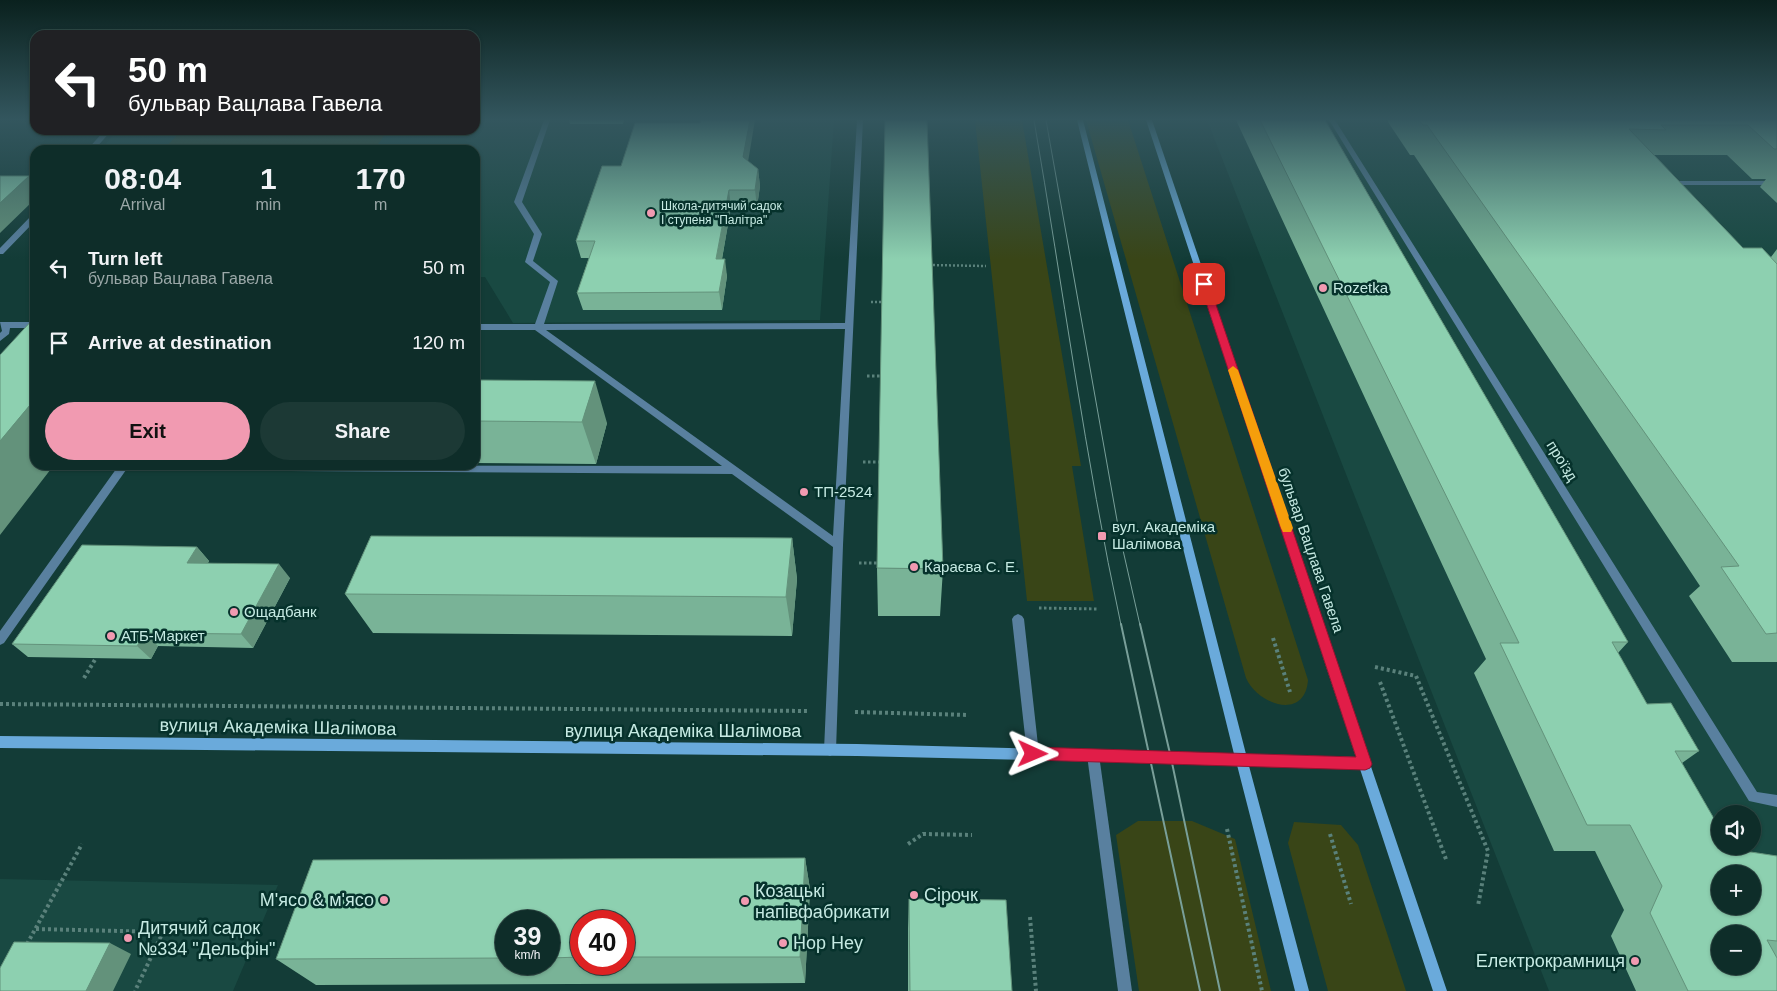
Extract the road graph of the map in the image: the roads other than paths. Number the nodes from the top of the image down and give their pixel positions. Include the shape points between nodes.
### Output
1 (531, 166) edge
2 (858, 166) edge
3 (1092, 166) edge
4 (1165, 166) edge
5 (1361, 166) edge
6 (1777, 182) edge
7 (1666, 190) edge
8 (30, 222) edge
9 (0, 252) edge
10 (2, 325) edge
11 (30, 325) edge
12 (849, 326) junction
13 (480, 327) edge
14 (538, 328) junction
15 (0, 338) edge
16 (480, 468) edge
17 (120, 470) edge
18 (735, 470) junction
19 (838, 545) junction
20 (1018, 619) dead end
21 (0, 640) edge
22 (0, 742) edge
23 (830, 750) junction
24 (1033, 754) junction
25 (1093, 755) junction
26 (1242, 759) junction
27 (1365, 764) junction
28 (1777, 801) edge
29 (1125, 991) edge
30 (1302, 991) edge
31 (1440, 991) edge

1 - 14 street via 518,202 538,234 529,262 554,281
2 - 12 street
3 - 26 main road
4 - 27 main road, бульвар Вацлава Гавела
5 - 28 street, проїзд via 1753,796
6 - 7 street via 1660,183
8 - 9 street
10 - 11 street
10 - 15 street via 6,332
12 - 14 street
12 - 19 street
13 - 14 street
14 - 18 street
16 - 18 street
17 - 21 street
18 - 19 street
19 - 23 street
20 - 24 street
22 - 23 main road, вулиця Академіка Шалімова
23 - 24 main road, вулиця Академіка Шалімова
24 - 25 main road, вулиця Академіка Шалімова
25 - 26 main road, вулиця Академіка Шалімова
25 - 29 street
26 - 27 main road, вулиця Академіка Шалімова
26 - 30 main road
27 - 31 main road, бульвар Вацлава Гавела

